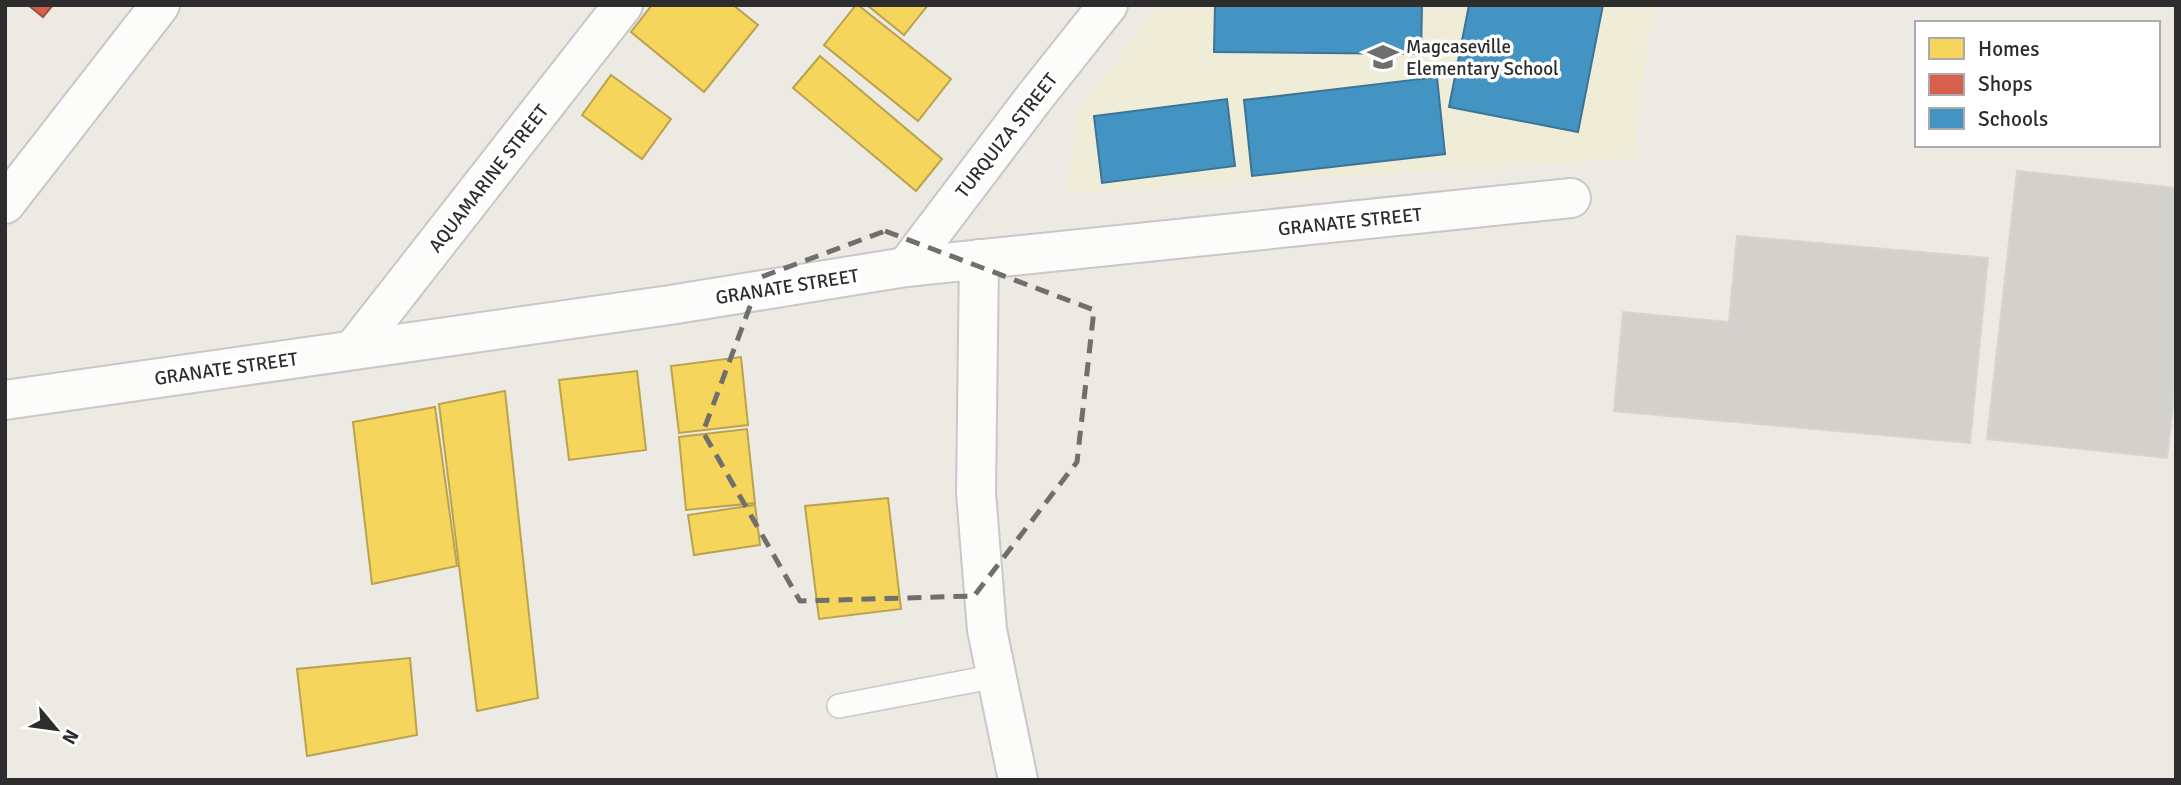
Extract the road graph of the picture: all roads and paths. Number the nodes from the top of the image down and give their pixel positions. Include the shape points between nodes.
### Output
1 (160, 5) edge
2 (623, 5) edge
3 (1108, 5) edge
4 (1571, 198) dead end
5 (5, 204) edge
6 (979, 259) junction
7 (906, 267) junction
8 (353, 350) junction
9 (5, 400) edge
10 (997, 676) junction
11 (839, 706) dead end
12 (1018, 780) edge

1 - 5 street
2 - 8 street, AQUAMARINE STREET
3 - 7 street, TURQUIZA STREET
4 - 6 street, GRANATE STREET
6 - 7 street, GRANATE STREET
6 - 10 street via 976,493 987,630
7 - 8 street, GRANATE STREET
8 - 9 street, GRANATE STREET
10 - 11 lane
10 - 12 street

